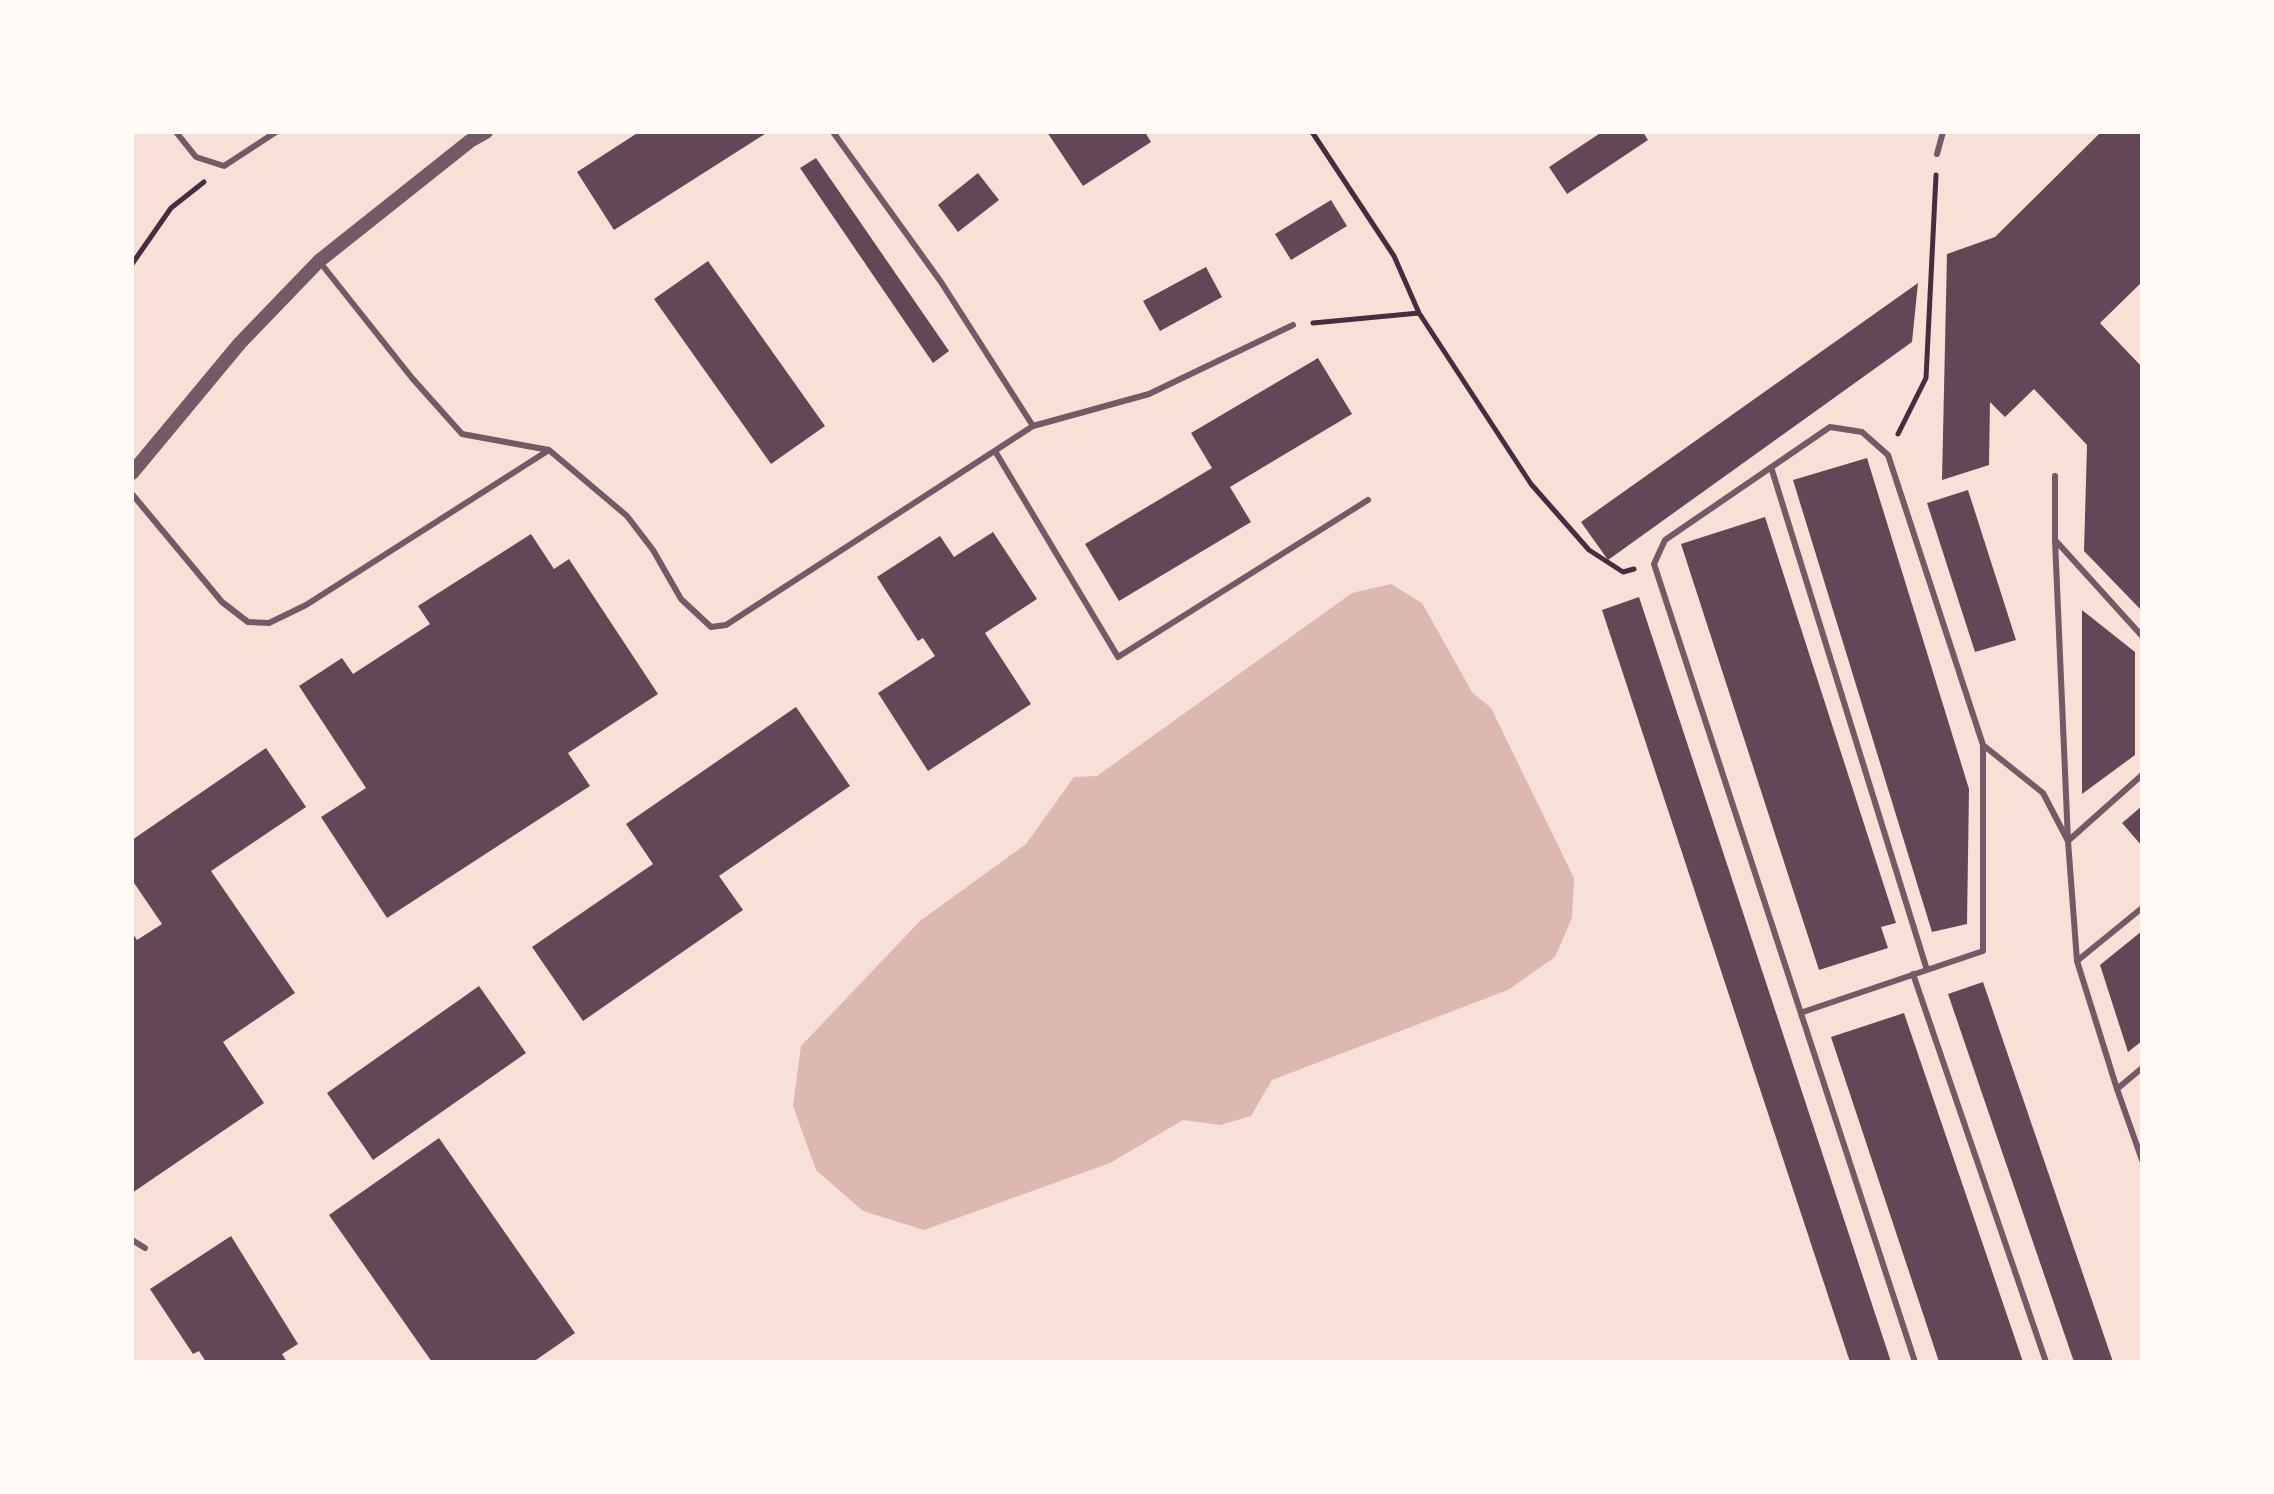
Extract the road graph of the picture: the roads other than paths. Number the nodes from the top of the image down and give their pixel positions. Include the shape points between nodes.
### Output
1 (176, 132) edge
2 (276, 132) edge
3 (486, 132) edge
4 (833, 132) edge
5 (1943, 132) edge
6 (1937, 154) road end
7 (319, 261) junction
8 (1293, 325) road end
9 (1033, 426) junction
10 (549, 450) junction
11 (995, 451) junction
12 (1771, 467) junction
13 (132, 473) edge
14 (2055, 476) dead end
15 (132, 494) edge
16 (1368, 500) dead end
17 (2055, 540) junction
18 (2142, 636) edge
19 (1983, 745) junction
20 (2142, 775) edge
21 (2068, 841) junction
22 (2142, 908) edge
23 (2077, 961) junction
24 (1927, 970) junction
25 (1913, 974) junction
26 (1803, 1012) junction
27 (2142, 1068) edge
28 (2117, 1089) junction
29 (2142, 1160) edge
30 (132, 1240) edge
31 (145, 1248) dead end
32 (1915, 1362) edge
33 (2046, 1362) edge

1 - 2 lane via 196,157 224,166
3 - 7 street
4 - 9 lane via 941,282
5 - 6 lane
7 - 10 lane via 462,434
7 - 13 street via 240,343
8 - 9 lane via 1149,394
9 - 11 lane
10 - 11 lane via 627,516 681,599 711,627 726,625
10 - 15 lane via 306,605 269,623 248,622 222,602
11 - 16 lane via 1118,657
12 - 19 lane via 1830,427 1862,432 1888,455
12 - 24 lane
12 - 26 lane via 1665,540 1654,564
14 - 17 lane
17 - 18 lane
17 - 21 lane
19 - 21 lane via 2043,793
19 - 24 lane via 1983,951
20 - 21 lane
21 - 23 lane
22 - 23 lane
23 - 28 lane
24 - 25 lane
25 - 26 lane
25 - 33 lane
26 - 32 lane
27 - 28 lane
28 - 29 lane
30 - 31 lane

